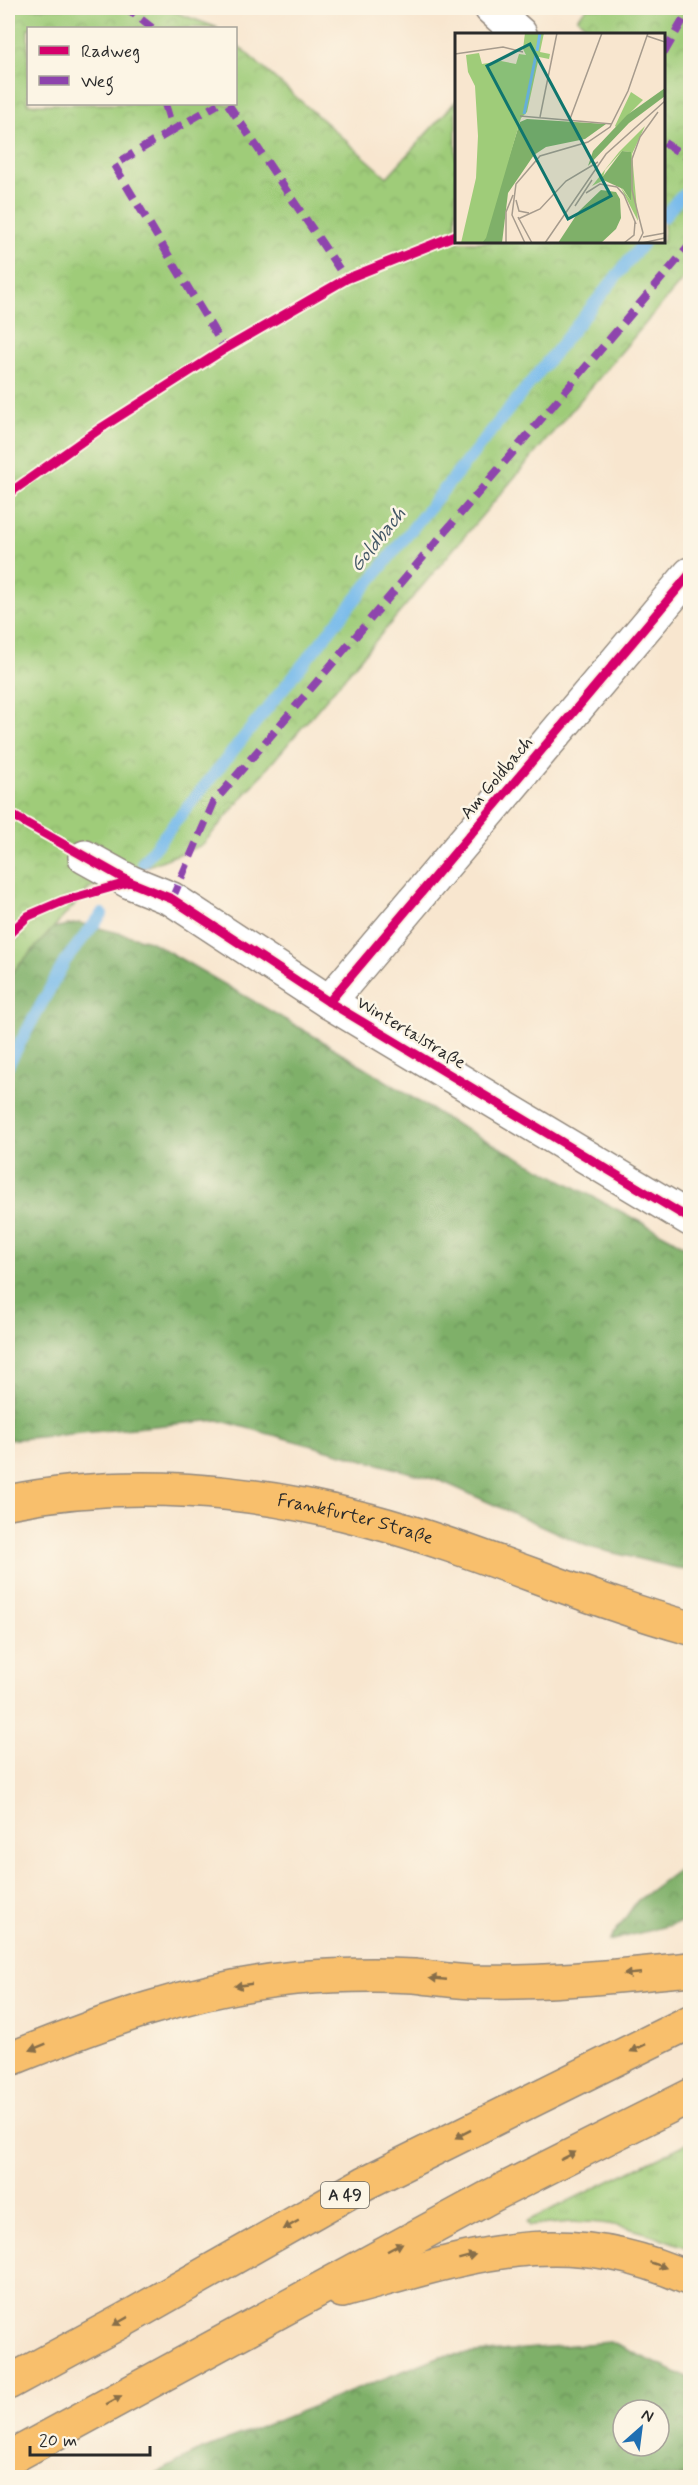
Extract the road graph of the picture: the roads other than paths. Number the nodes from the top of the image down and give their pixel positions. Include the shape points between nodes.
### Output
1 (491, 8) edge
2 (519, 33) edge
3 (690, 574) edge
4 (85, 857) dead end
5 (329, 1002) junction
6 (690, 1219) edge
7 (8, 1502) edge
8 (690, 1628) edge
9 (690, 1969) edge
10 (690, 2022) edge
11 (8, 2060) edge
12 (690, 2096) edge
13 (690, 2279) edge
14 (288, 2305) junction
15 (8, 2383) edge
16 (8, 2459) edge

1 - 2 street
3 - 5 street, Am Goldbach
4 - 5 street, Wintertalstraße via 172,899
5 - 6 street, Wintertalstraße
7 - 8 main road, Frankfurter Straße via 68,1492 122,1490 241,1495 306,1505 369,1520 638,1614
9 -> 11 main road via 568,1980 472,1982 354,1975 272,1981 180,1998 135,2011
10 -> 15 main road, A 49 via 365,2183
14 -> 12 main road via 493,2195
14 -> 13 main road via 479,2254 519,2248 560,2246 600,2250 639,2259
16 -> 14 main road

